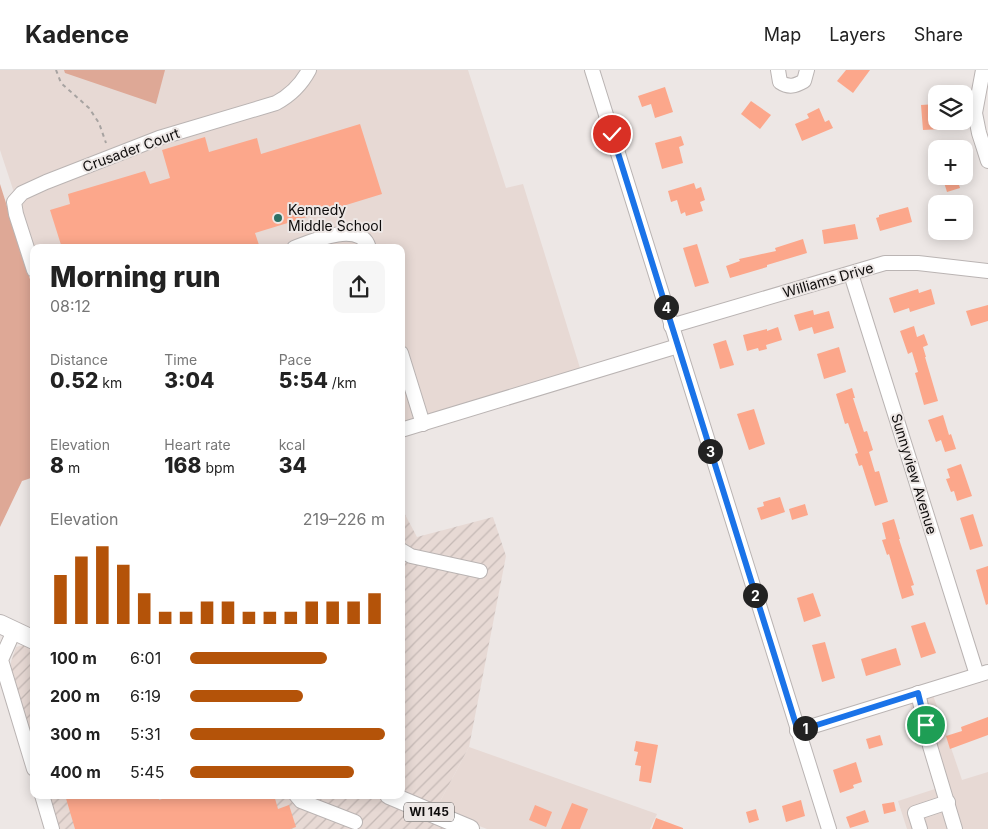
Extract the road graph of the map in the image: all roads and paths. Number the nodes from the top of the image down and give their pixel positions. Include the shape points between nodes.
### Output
1 (56, 70) edge
2 (309, 70) edge
3 (592, 70) edge
4 (778, 70) edge
5 (807, 70) edge
6 (983, 70) edge
7 (106, 143) dead end
8 (988, 161) edge
9 (305, 244) edge
10 (368, 244) edge
11 (30, 258) edge
12 (988, 271) edge
13 (851, 274) junction
14 (671, 326) junction
15 (678, 346) junction
16 (405, 376) edge
17 (407, 389) edge
18 (423, 424) junction
19 (405, 429) edge
20 (405, 552) edge
21 (480, 571) dead end
22 (7, 627) edge
23 (30, 638) edge
24 (983, 673) edge
25 (918, 693) junction
26 (798, 731) junction
27 (30, 756) edge
28 (43, 799) edge
29 (299, 799) edge
30 (399, 799) edge
31 (948, 802) junction
32 (355, 822) dead end
33 (52, 829) edge
34 (470, 829) edge
35 (829, 829) edge
36 (920, 829) edge
37 (955, 829) edge

1 - 7 path via 61,83 89,108
2 - 11 street, Crusader Court via 289,96 276,103 159,138 22,193 14,202
3 - 14 street
4 - 5 street via 780,82 787,86 804,81
6 - 8 street via 975,113
9 - 10 street via 342,233 359,236
12 - 13 street, Williams Drive via 918,263 885,264
13 - 14 street, Williams Drive
13 - 24 street, Sunnyview Avenue
14 - 15 street
15 - 18 street
15 - 26 street
16 - 17 street
17 - 18 street
18 - 19 street
20 - 21 street
22 - 23 main road
22 - 27 street via 1,660
24 - 25 street
25 - 26 street
25 - 31 street
26 - 35 street
28 - 33 street
29 - 32 street
30 - 34 main road, WI 145
31 - 36 street via 915,814
31 - 37 street

